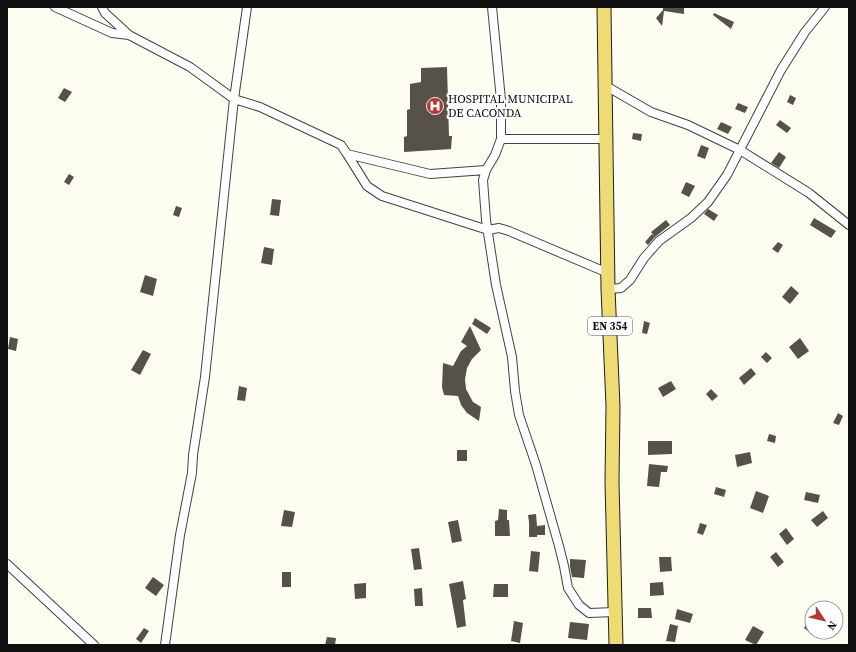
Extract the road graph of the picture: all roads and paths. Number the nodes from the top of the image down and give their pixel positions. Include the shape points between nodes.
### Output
1 (55, 7) edge
2 (102, 7) edge
3 (247, 7) edge
4 (492, 7) edge
5 (604, 7) edge
6 (825, 7) edge
7 (129, 35) junction
8 (606, 86) junction
9 (234, 99) junction
10 (501, 138) junction
11 (607, 140) junction
12 (740, 150) junction
13 (347, 154) junction
14 (486, 170) junction
15 (849, 225) edge
16 (488, 230) junction
17 (608, 272) junction
18 (608, 289) junction
19 (7, 564) edge
20 (615, 612) junction
21 (94, 645) edge
22 (165, 645) edge
23 (616, 645) edge

1 - 7 street via 112,33
2 - 7 street via 105,13
3 - 9 street
4 - 10 street via 502,100
5 - 8 main road, EN 354
6 - 12 street via 805,32 781,70
7 - 9 street via 190,67
8 - 11 main road, EN 354
8 - 12 street via 651,112 688,125
9 - 13 street via 260,108 341,145
9 - 22 street via 205,377
10 - 11 street
10 - 14 street
11 - 17 main road, EN 354
12 - 15 street via 809,193
12 - 18 street via 727,175 708,202 659,241 621,288
13 - 14 street via 430,174
13 - 16 street via 367,186 382,196
14 - 16 street via 483,180
16 - 17 street via 499,228 521,235
16 - 20 street via 496,285 512,356 519,415 559,546 568,588 579,605 589,613
17 - 18 main road, EN 354
18 - 20 main road, EN 354 via 612,365
19 - 21 street
20 - 23 main road, EN 354

